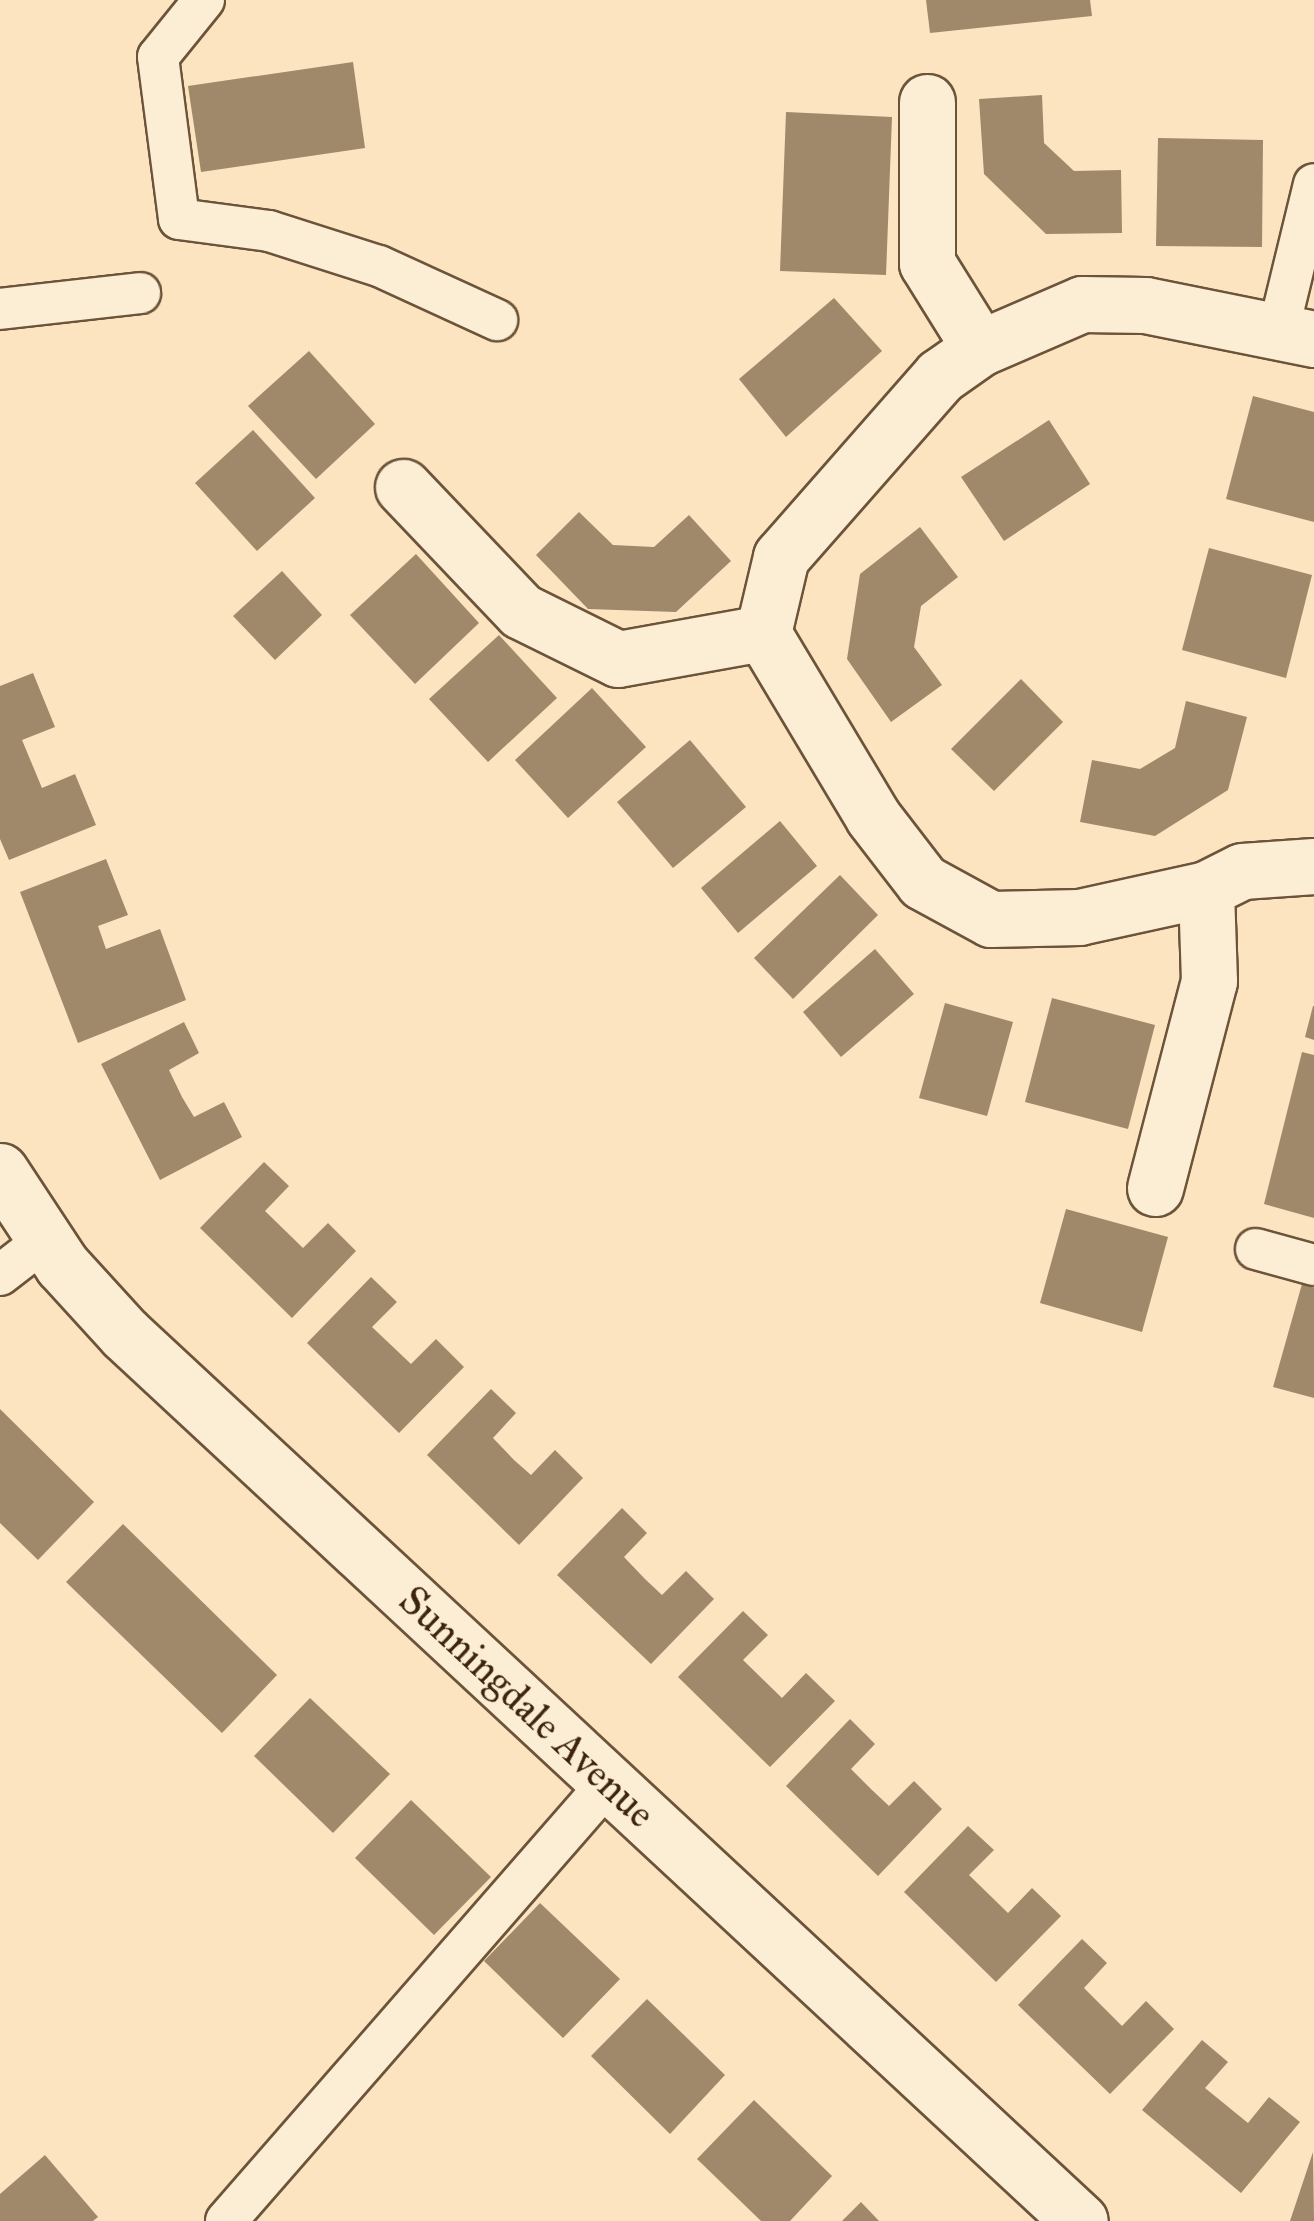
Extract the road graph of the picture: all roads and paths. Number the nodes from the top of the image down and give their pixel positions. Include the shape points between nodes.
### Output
1 (204, 0) edge
2 (927, 102) dead end
3 (1314, 184) edge
4 (140, 293) dead end
5 (0, 309) edge
6 (497, 320) dead end
7 (1296, 335) edge
8 (980, 348) junction
9 (403, 487) dead end
10 (763, 633) junction
11 (1314, 866) edge
12 (1206, 889) junction
13 (0, 1171) edge
14 (1156, 1188) dead end
15 (44, 1241) junction
16 (1256, 1250) dead end
17 (1314, 1265) edge
18 (0, 1275) edge
19 (609, 1782) junction
20 (226, 2221) edge
21 (1080, 2221) edge

1 - 6 lane via 158,58 179,220 288,237 379,266
2 - 8 street via 927,263
3 - 7 lane
4 - 5 lane
7 - 8 street via 1146,305 1082,304
8 - 10 street via 940,376 781,557
9 - 10 street via 521,611 618,659
10 - 12 street via 863,801 923,882 992,919 1079,917
11 - 12 street via 1242,871
12 - 14 street via 1209,980
13 - 15 street, Sunningdale Avenue
15 - 18 lane
15 - 19 street, Sunningdale Avenue via 125,1334
16 - 17 lane
19 - 20 lane
19 - 21 street, Sunningdale Avenue

